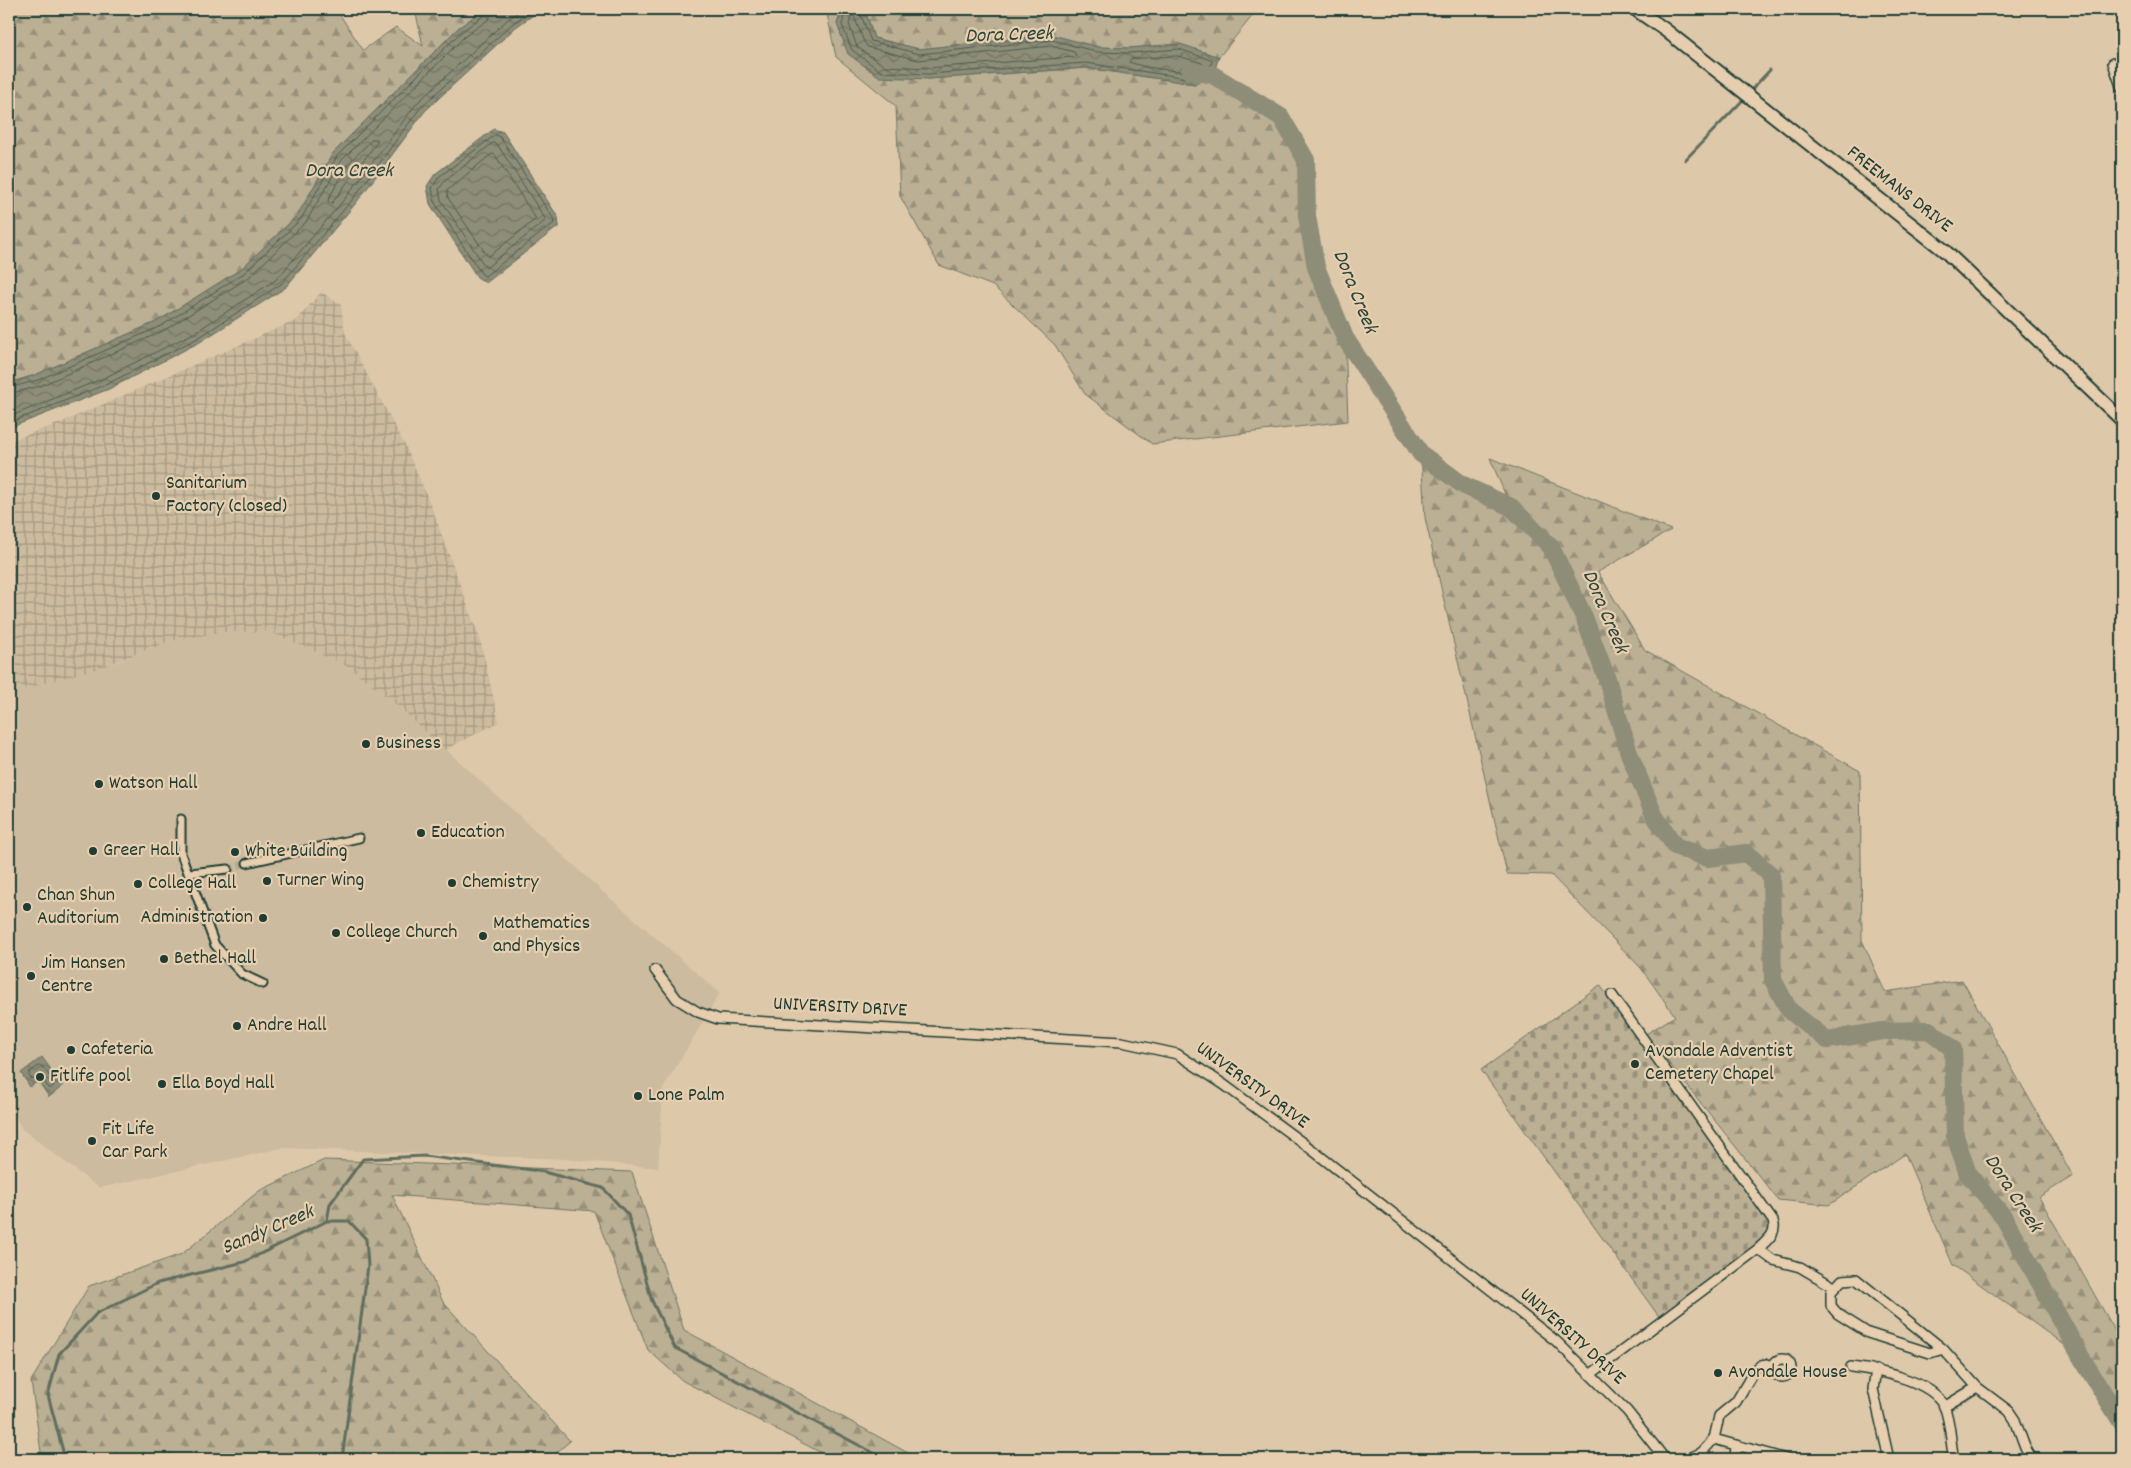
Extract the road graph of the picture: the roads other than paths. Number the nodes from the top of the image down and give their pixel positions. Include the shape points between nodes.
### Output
1 (1635, 9) edge
2 (2113, 63) dead end
3 (2122, 89) edge
4 (2122, 420) edge
5 (181, 819) dead end
6 (359, 838) dead end
7 (247, 863) tunnel mouth
8 (228, 869) tunnel mouth
9 (189, 873) junction
10 (655, 970) dead end
11 (263, 984) dead end
12 (1612, 995) dead end
13 (1758, 1249) junction
14 (1834, 1287) junction
15 (1943, 1349) junction
16 (1773, 1366) dead end
17 (1851, 1367) dead end
18 (1876, 1370) junction
19 (1591, 1374) junction
20 (1977, 1387) junction
21 (1944, 1407) junction
22 (1714, 1439) junction
23 (1736, 1445) junction
24 (1665, 1459) edge
25 (1687, 1459) edge
26 (1735, 1459) edge
27 (1786, 1459) edge
28 (1890, 1459) edge
29 (1954, 1459) edge
30 (2032, 1459) edge

1 - 4 main road, FREEMANS DRIVE via 1945,251
2 - 3 street
5 - 9 street via 181,854
6 - 7 street
8 - 9 street
9 - 11 street via 215,945 242,974
10 - 19 street, UNIVERSITY DRIVE via 677,998 698,1012 718,1019 1122,1042 1177,1054 1287,1131 1512,1305
12 - 13 street via 1773,1221 1776,1227 1773,1233
13 - 14 street via 1774,1260 1800,1267
13 - 19 street
14 - 15 street via 1842,1280 1856,1279
14 - 15 street via 1831,1306 1847,1321 1868,1333 1930,1353
15 - 20 street
16 - 22 street via 1760,1364 1754,1371 1736,1402 1719,1416
17 - 18 street
18 - 21 street via 1933,1392
18 - 28 street via 1873,1388
19 - 24 street, UNIVERSITY DRIVE
20 - 21 street
20 - 30 street via 2016,1420
21 - 29 street
22 - 23 street
22 - 25 street via 1701,1453
23 - 26 street
23 - 27 street

